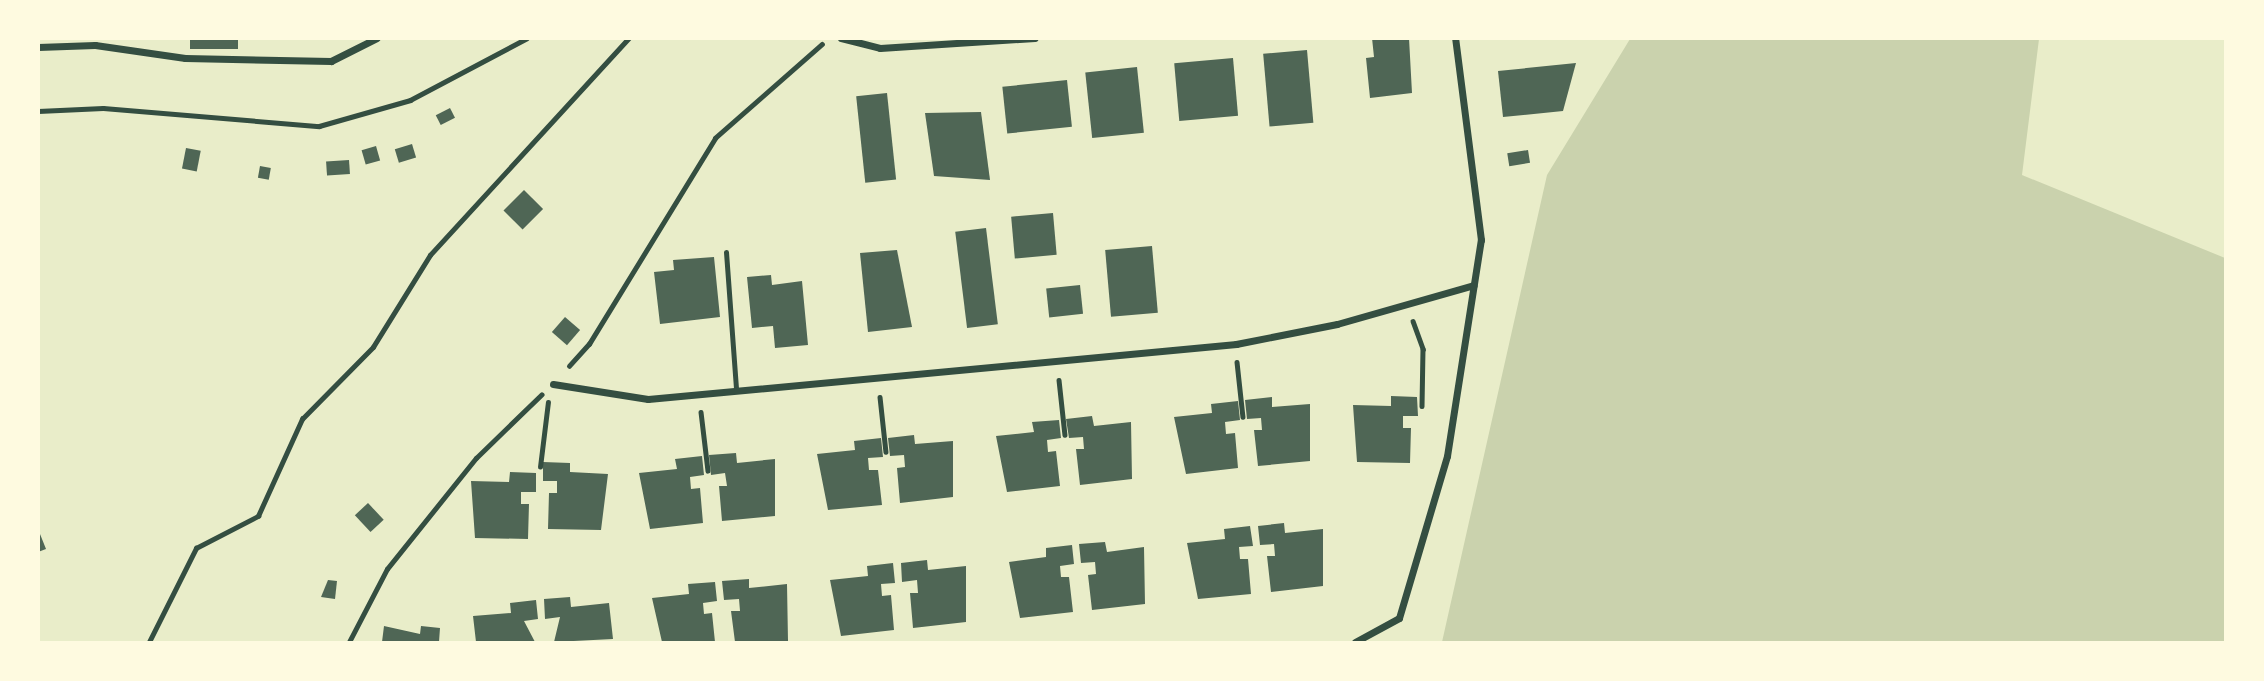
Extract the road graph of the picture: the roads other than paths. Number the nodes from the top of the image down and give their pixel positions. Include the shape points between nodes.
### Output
1 (377, 38) edge
2 (527, 38) edge
3 (841, 38) edge
4 (1035, 38) edge
5 (1455, 38) edge
6 (38, 47) edge
7 (38, 111) edge
8 (726, 252) dead end
9 (1474, 285) junction
10 (552, 383) road end
11 (736, 388) junction
12 (1354, 642) edge

1 - 6 street via 331,61 185,58 95,45
2 - 7 lane via 410,100 319,126 103,108
3 - 4 street via 880,48
5 - 9 street via 1481,240
8 - 11 lane
9 - 11 street via 1337,324 1236,344
9 - 12 street via 1447,456 1422,555 1399,618
10 - 11 street via 648,399

